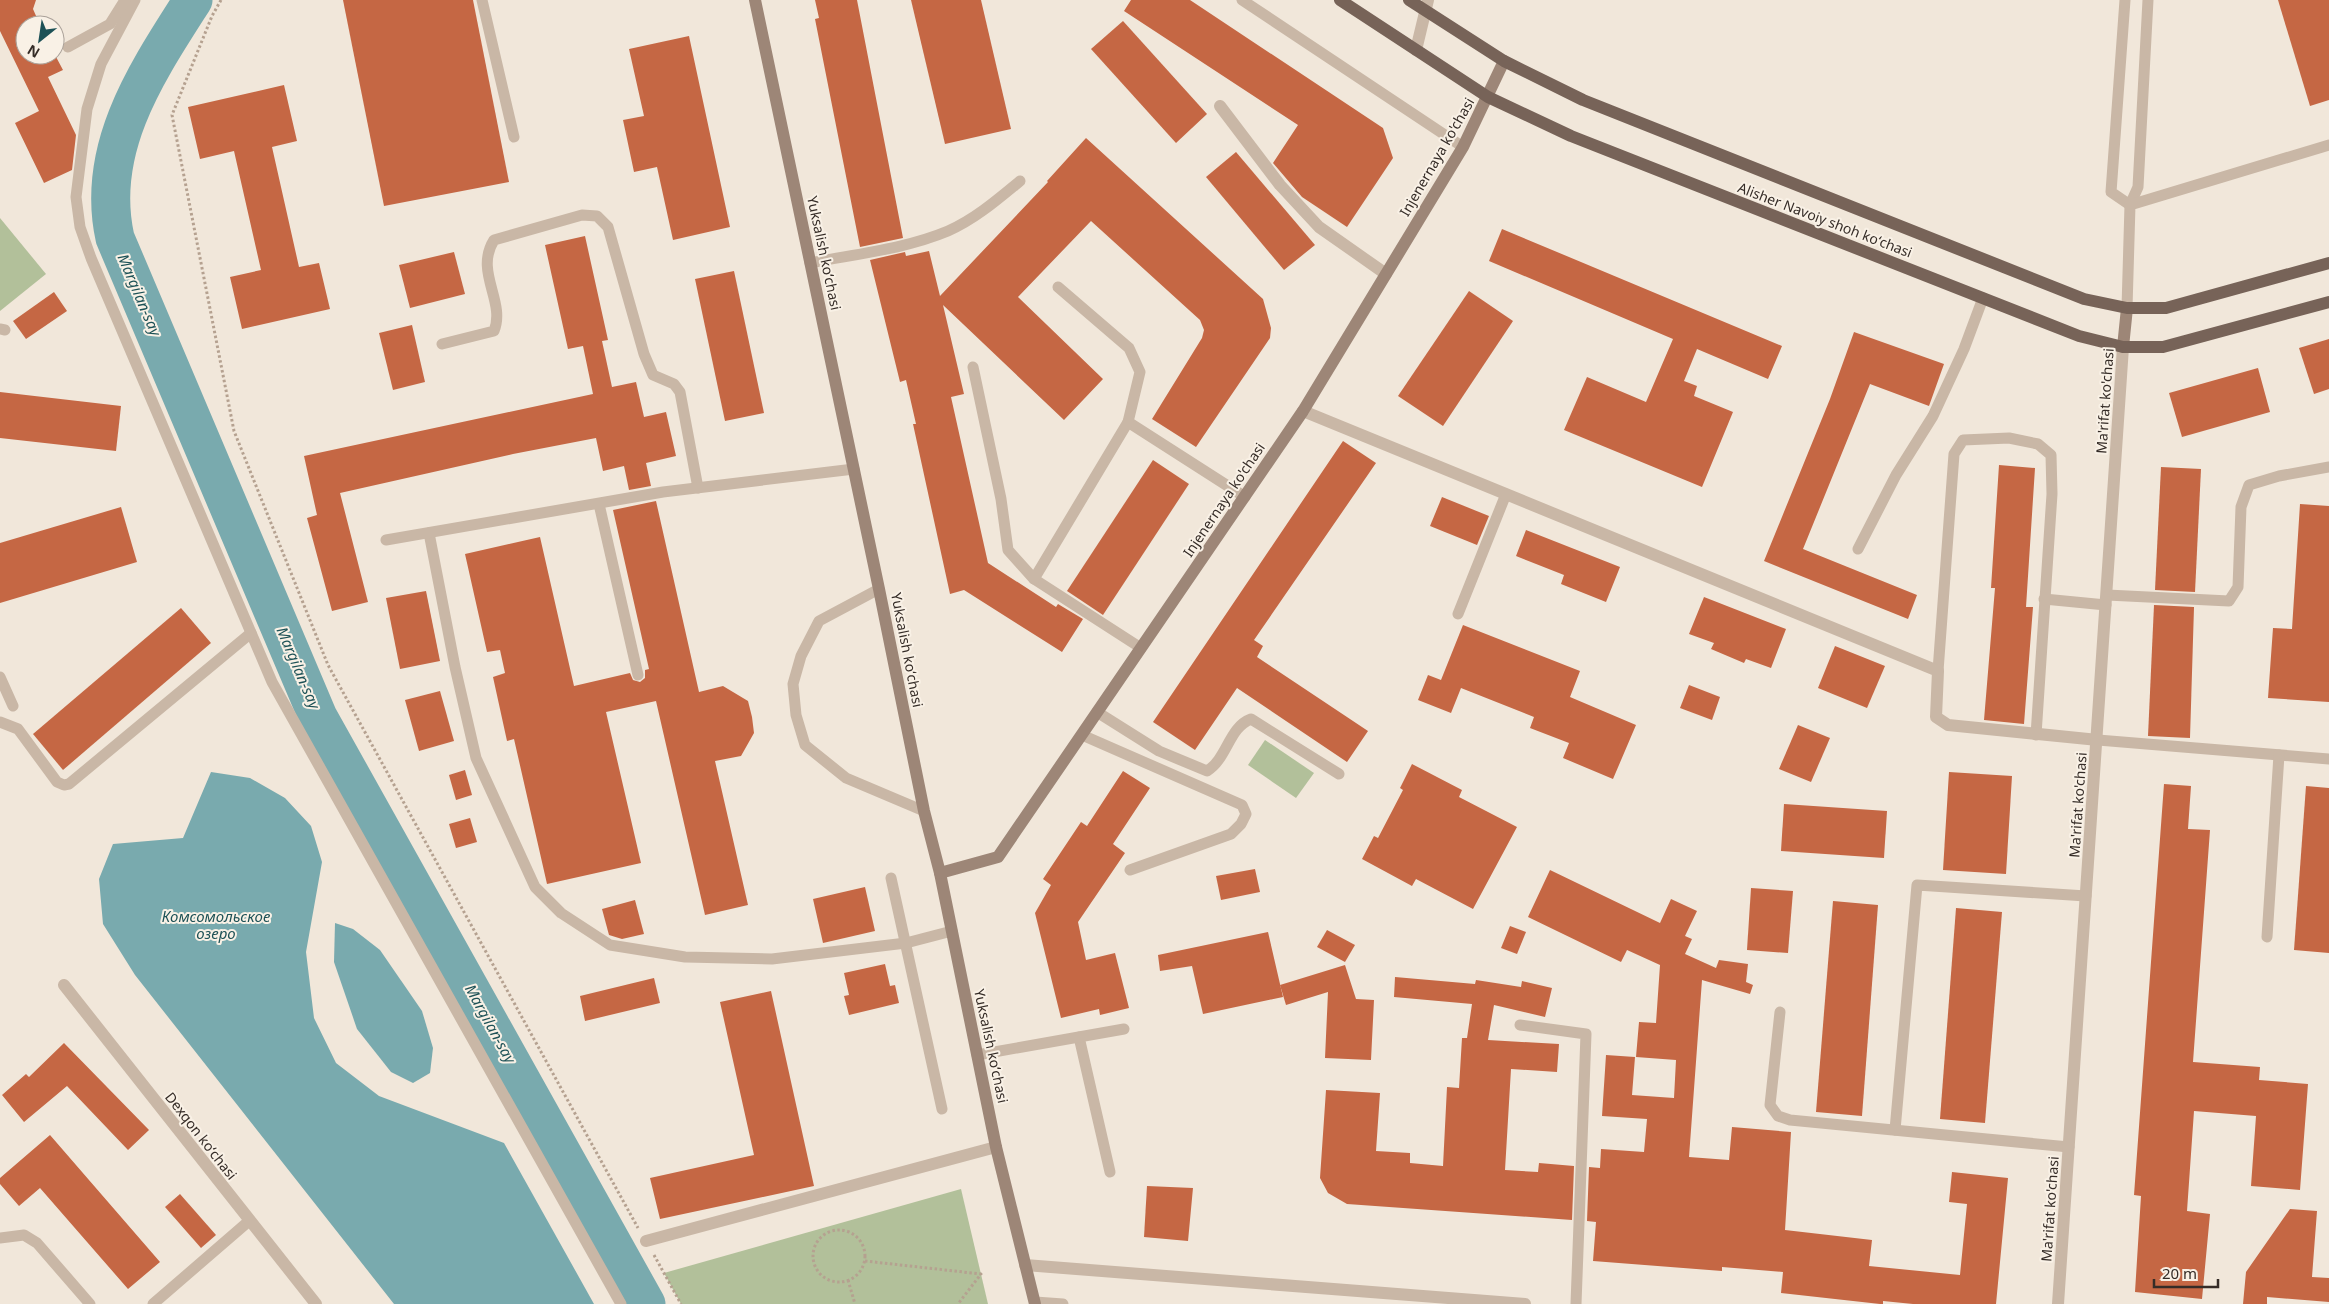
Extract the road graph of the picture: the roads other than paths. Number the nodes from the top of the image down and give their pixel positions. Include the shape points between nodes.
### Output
1 (125, 0) edge
2 (136, 0) edge
3 (482, 0) edge
4 (755, 0) edge
5 (1242, 0) edge
6 (1340, 0) edge
7 (1409, 0) edge
8 (2125, 0) edge
9 (2148, 0) edge
10 (1427, 5) edge
11 (68, 47) dead end
12 (1416, 50) junction
13 (1504, 61) junction
14 (1488, 97) junction
15 (1220, 106) dead end
16 (514, 138) dead end
17 (2329, 145) edge
18 (1463, 147) junction
19 (1020, 181) dead end
20 (2130, 204) junction
21 (810, 263) junction
22 (2329, 263) edge
23 (1386, 274) junction
24 (1058, 287) dead end
25 (1983, 298) junction
26 (2329, 302) edge
27 (2127, 308) junction
28 (442, 344) dead end
29 (2124, 347) junction
30 (973, 366) dead end
31 (1303, 411) junction
32 (1128, 422) junction
33 (2329, 467) edge
34 (854, 469) junction
35 (698, 488) junction
36 (1506, 494) junction
37 (1245, 497) junction
38 (599, 504) junction
39 (429, 532) junction
40 (386, 540) dead end
41 (1858, 549) dead end
42 (1034, 579) junction
43 (879, 589) junction
44 (2044, 599) junction
45 (2106, 600) junction
46 (1458, 614) dead end
47 (251, 633) junction
48 (1141, 648) junction
49 (1938, 671) junction
50 (638, 675) dead end
51 (0, 677) edge
52 (13, 706) dead end
53 (1097, 712) junction
54 (0, 722) edge
55 (1082, 735) junction
56 (2036, 735) junction
57 (2098, 740) junction
58 (2279, 755) junction
59 (2329, 759) edge
60 (1339, 774) dead end
61 (924, 811) junction
62 (1130, 870) dead end
63 (940, 873) junction
64 (890, 878) dead end
65 (2086, 896) junction
66 (952, 931) junction
67 (2267, 937) dead end
68 (906, 943) junction
69 (64, 985) dead end
70 (1780, 1012) dead end
71 (1520, 1025) dead end
72 (1124, 1029) dead end
73 (1079, 1037) junction
74 (977, 1055) junction
75 (942, 1109) dead end
76 (1895, 1130) junction
77 (996, 1147) junction
78 (2069, 1147) junction
79 (1110, 1172) dead end
80 (249, 1221) junction
81 (0, 1238) edge
82 (646, 1241) road end
83 (1025, 1265) junction
84 (1035, 1303) edge
85 (90, 1304) edge
86 (153, 1304) edge
87 (316, 1304) edge
88 (620, 1304) edge
89 (1063, 1304) edge
90 (1525, 1304) edge
91 (1576, 1304) edge
92 (2058, 1304) edge

1 - 11 lane via 110,24
2 - 47 lane via 101,64 87,109 76,197 80,227
3 - 16 lane
4 - 21 main road, Yuksalish koʻchasi
5 - 18 lane
6 - 12 main road, Alisher Navoiy shoh koʻchasi
7 - 10 main road, Alisher Navoiy shoh koʻchasi
8 - 20 lane via 2111,192
9 - 20 lane via 2138,187
10 - 12 street
10 - 13 main road, Alisher Navoiy shoh koʻchasi
12 - 14 main road, Alisher Navoiy shoh koʻchasi
13 - 14 main road, Injenernaya ko'chasi
13 - 27 main road, Alisher Navoiy shoh koʻchasi via 1584,100 2084,298
14 - 18 main road, Injenernaya ko'chasi
14 - 25 main road, Alisher Navoiy shoh koʻchasi via 1571,136
15 - 23 street via 1280,186 1318,227
17 - 20 lane
18 - 23 main road, Injenernaya ko'chasi
19 - 21 lane via 988,207 949,230 915,242
20 - 27 lane
21 - 34 main road, Yuksalish koʻchasi
22 - 27 main road, Alisher Navoiy shoh koʻchasi via 2166,308
23 - 31 main road, Injenernaya ko'chasi
24 - 32 lane via 1129,348 1140,372
25 - 29 main road, Alisher Navoiy shoh koʻchasi via 2079,336
25 - 41 lane via 1933,416 1896,474
26 - 29 main road, Alisher Navoiy shoh koʻchasi via 2163,347
27 - 29 main road, Ma'rifat ko'chasi
28 - 35 lane via 494,331 499,320 487,273 487,251 494,240 582,215 597,216 608,227 644,354 653,375 674,384 680,392
29 - 45 street, Ma'rifat ko'chasi
30 - 42 lane via 1001,499 1008,550
31 - 36 street
31 - 37 main road, Injenernaya ko'chasi
32 - 37 lane
32 - 42 lane
33 - 45 lane via 2280,476 2249,486 2241,507 2238,586 2229,601
34 - 35 lane
34 - 43 main road, Yuksalish koʻchasi
35 - 38 lane
36 - 46 lane
36 - 49 street
37 - 48 main road, Injenernaya ko'chasi
38 - 39 lane
38 - 50 lane
39 - 40 lane
39 - 68 lane via 476,758 536,887 561,913 610,945 685,957 772,959
42 - 48 lane
43 - 61 main road, Yuksalish koʻchasi
43 - 61 lane via 820,621 801,656 793,684 796,715 805,745 846,778
44 - 45 lane
44 - 49 lane via 2052,494 2051,455 2038,444 2009,438 1963,440 1954,454
44 - 56 lane
45 - 57 street, Ma'rifat ko'chasi
47 - 54 lane via 69,784 57,782 18,729
47 - 88 lane via 272,682
48 - 53 main road, Injenernaya ko'chasi
49 - 56 street via 1936,717 1948,725
51 - 52 lane
53 - 55 main road, Injenernaya ko'chasi
53 - 60 lane via 1159,751 1207,771 1215,766 1242,722 1251,719
55 - 62 lane via 1242,805 1246,814 1231,834
55 - 63 main road, Injenernaya ko'chasi via 998,858
56 - 57 street
57 - 58 lane
57 - 65 street, Ma'rifat ko'chasi
58 - 59 lane
58 - 67 lane
61 - 63 main road, Yuksalish koʻchasi
63 - 66 main road, Yuksalish koʻchasi
64 - 68 lane
65 - 76 lane via 1917,886
65 - 78 street, Ma'rifat ko'chasi
66 - 68 lane
66 - 74 main road, Yuksalish koʻchasi
68 - 75 lane
69 - 80 street, Dexqon koʻchasi
70 - 76 lane via 1770,1105 1778,1116 1790,1120
71 - 91 lane via 1586,1034
72 - 73 lane
73 - 74 lane
73 - 79 lane
74 - 77 main road, Yuksalish koʻchasi
76 - 78 lane
77 - 82 street
77 - 83 main road, Yuksalish koʻchasi
78 - 92 street, Ma'rifat ko'chasi
80 - 86 lane
80 - 87 street, Dexqon koʻchasi
81 - 85 lane via 24,1235 37,1243
83 - 84 main road, Yuksalish koʻchasi
83 - 90 street
84 - 89 lane

